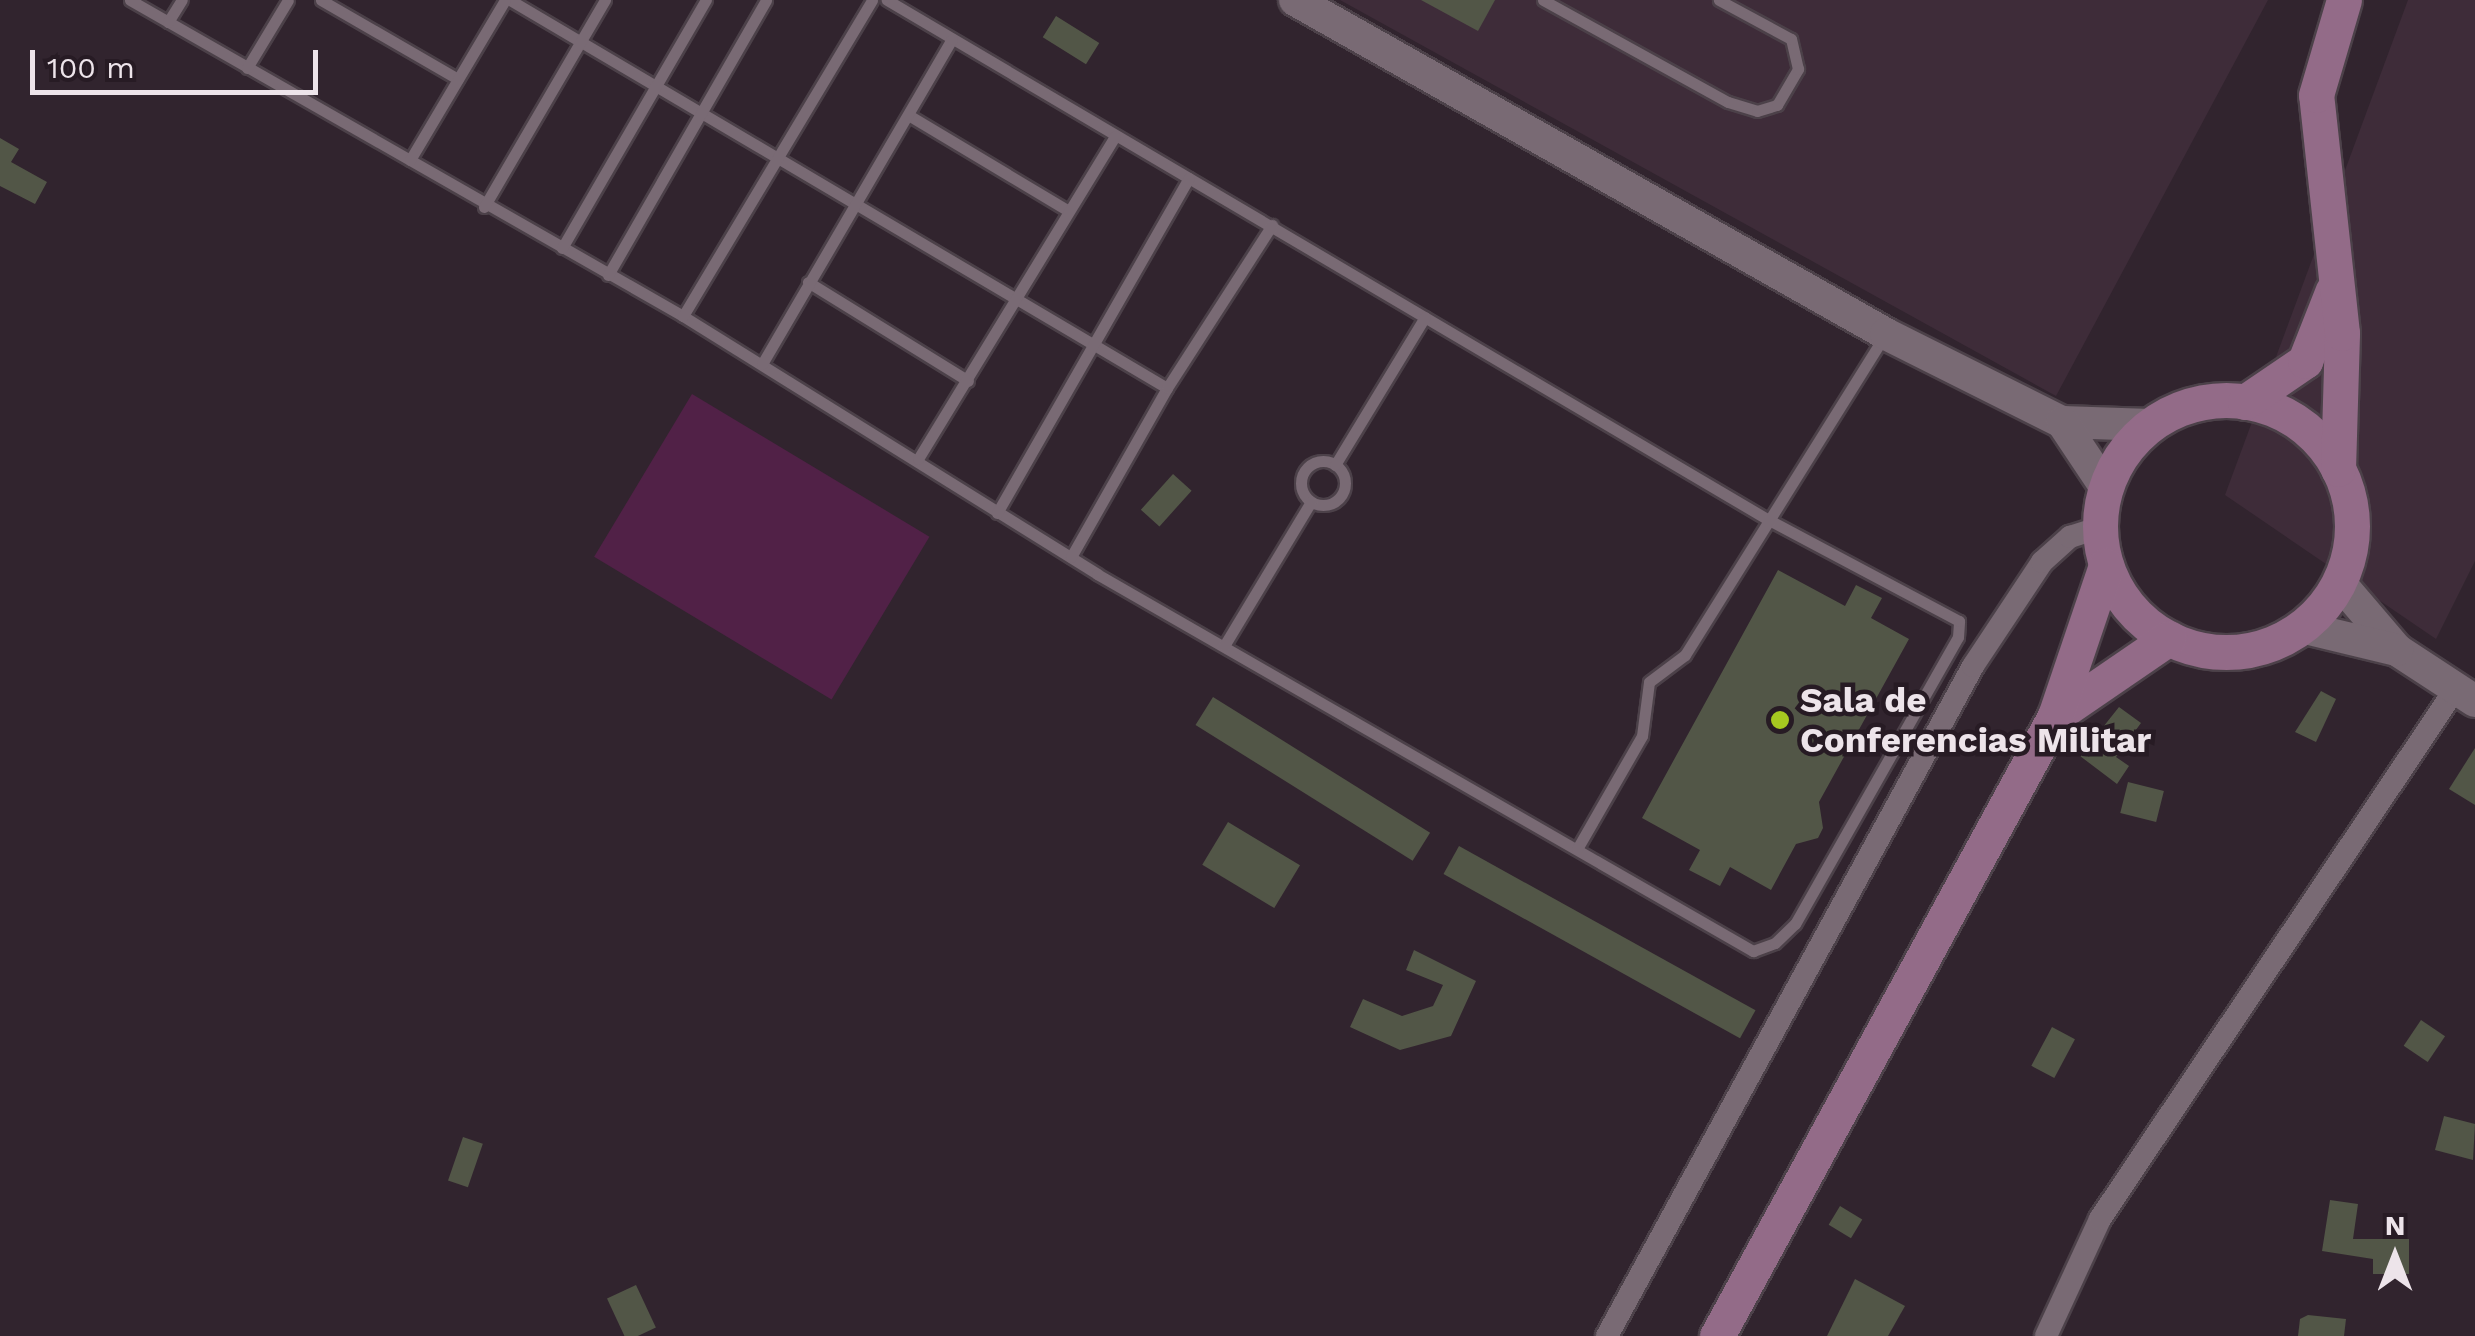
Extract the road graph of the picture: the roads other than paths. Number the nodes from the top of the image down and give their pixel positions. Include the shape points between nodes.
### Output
1 (130, 0) edge
2 (182, 0) edge
3 (288, 0) edge
4 (321, 0) edge
5 (507, 0) edge
6 (605, 0) edge
7 (706, 0) edge
8 (766, 0) edge
9 (872, 0) edge
10 (886, 0) edge
11 (1295, 0) edge
12 (1543, 0) edge
13 (1720, 0) edge
14 (2344, 0) edge
15 (168, 22) junction
16 (952, 40) junction
17 (580, 41) junction
18 (247, 68) junction
19 (458, 79) junction
20 (656, 84) junction
21 (704, 113) junction
22 (910, 116) junction
23 (1115, 136) junction
24 (780, 158) junction
25 (410, 160) junction
26 (1189, 178) junction
27 (858, 200) junction
28 (484, 206) junction
29 (1067, 210) junction
30 (1272, 225) junction
31 (562, 248) junction
32 (608, 275) junction
33 (2338, 275) junction
34 (808, 282) junction
35 (1017, 294) junction
36 (682, 316) junction
37 (1425, 317) junction
38 (1886, 334) junction
39 (1094, 344) junction
40 (762, 364) junction
41 (968, 381) junction
42 (1167, 388) junction
43 (2245, 402) junction
44 (2062, 422) junction
45 (2152, 425) junction
46 (918, 459) junction
47 (1335, 465) junction
48 (2338, 469) junction
49 (2106, 488) junction
50 (1311, 502) junction
51 (997, 512) junction
52 (1767, 519) junction
53 (2100, 526) junction
54 (1071, 557) junction
55 (2106, 565) junction
56 (2338, 582) junction
57 (2300, 627) junction
58 (2169, 638) junction
59 (1224, 646) junction
60 (2397, 650) junction
61 (2466, 694) edge
62 (2055, 716) junction
63 (1577, 849) junction
64 (1607, 1336) edge
65 (1717, 1336) edge
66 (2046, 1336) edge

1 - 15 lane
2 - 15 lane
3 - 18 lane
4 - 19 lane
5 - 17 lane
5 - 19 lane
6 - 17 lane
7 - 20 lane
8 - 21 lane
9 - 24 lane
10 - 16 lane
11 - 38 main road
12 - 13 lane via 1728,102 1757,112 1777,105 1798,69 1790,40
14 - 33 main road via 2316,95
15 - 18 lane
16 - 22 lane
16 - 23 lane
17 - 20 lane
17 - 28 lane
18 - 25 lane
19 - 25 lane
20 - 21 lane
20 - 31 lane
21 - 24 lane
21 - 32 lane
22 - 27 lane
22 - 29 lane
23 - 26 lane
23 - 29 lane
24 - 27 lane
24 - 36 lane
25 - 28 lane
26 - 30 lane
26 - 39 lane
27 - 34 lane
27 - 35 lane
28 - 31 lane
29 - 35 lane
30 - 37 lane
30 - 42 lane
31 - 32 lane
32 - 36 lane
33 - 43 main road via 2305,362
33 - 48 main road
34 - 40 lane
34 - 41 lane
35 - 39 lane
35 - 41 lane
36 - 40 lane
37 - 47 lane
37 - 52 lane
38 - 44 main road
38 - 52 lane
39 - 42 lane
39 - 51 lane
40 - 46 lane
41 - 46 lane
42 - 54 lane
43 - 45 main road via 2206,402
43 - 48 main road via 2300,424
44 - 45 main road
44 - 49 main road
45 - 49 main road via 2124,453
46 - 51 lane
47 - 50 lane via 1319,462 1304,472 1302,488
47 - 50 lane via 1346,480 1340,498 1323,506
48 - 56 main road via 2352,526
49 - 53 main road
50 - 59 lane
51 - 54 lane
52 - 63 lane via 1685,655 1649,682 1642,736
52 - 63 lane via 1959,622 1958,636 1795,924 1775,944 1753,951
53 - 55 main road
53 - 64 street via 2070,537 2042,562 1973,666
54 - 59 lane
55 - 58 main road via 2137,615
55 - 62 main road
56 - 57 main road
56 - 60 main road
57 - 58 main road via 2246,650 2207,650
57 - 60 main road
58 - 62 main road
59 - 63 lane
60 - 61 main road
61 - 66 street via 2100,1219
62 - 65 main road

